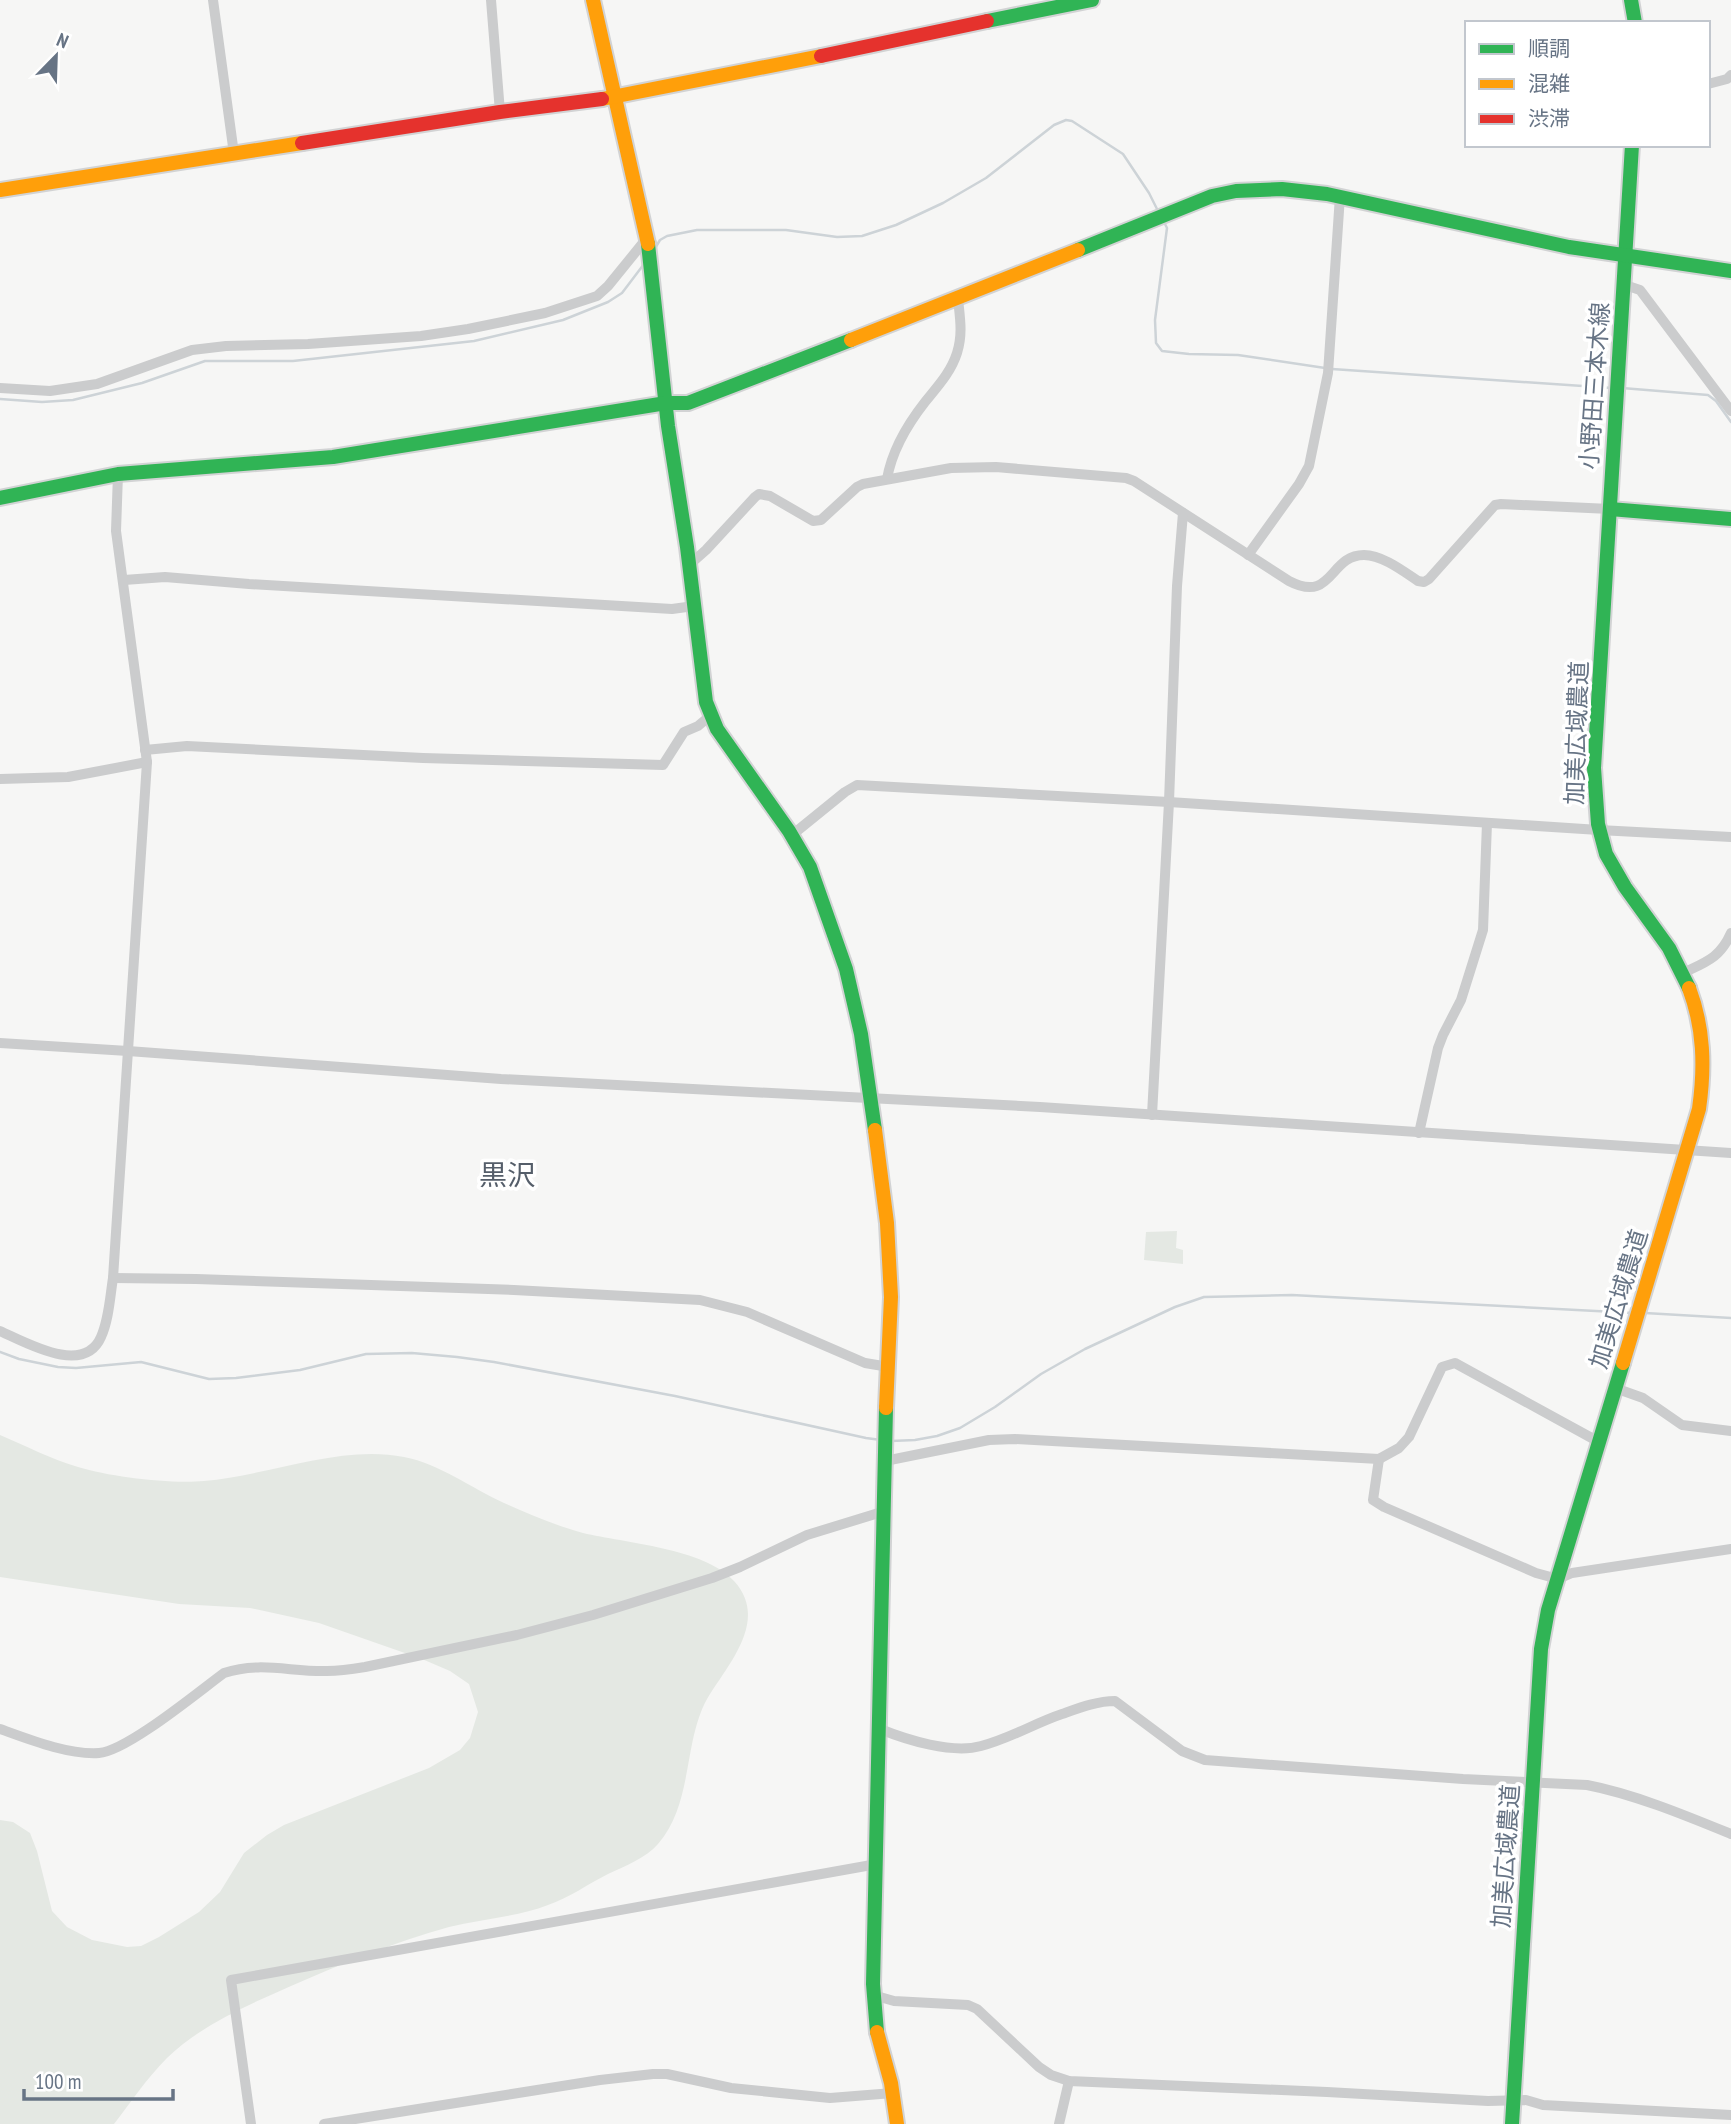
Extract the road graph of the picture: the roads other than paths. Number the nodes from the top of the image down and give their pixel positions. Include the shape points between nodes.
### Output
1 (214, 0) edge
2 (491, 0) edge
3 (593, 0) edge
4 (1092, 0) edge
5 (1631, 0) edge
6 (1635, 21) edge
7 (1731, 75) edge
8 (1710, 83) edge
9 (614, 98) junction
10 (500, 112) junction
11 (1632, 147) edge
12 (234, 154) junction
13 (0, 190) edge
14 (1340, 196) junction
15 (648, 243) junction
16 (1625, 254) junction
17 (1731, 271) edge
18 (1625, 285) junction
19 (958, 299) junction
20 (0, 388) edge
21 (666, 403) junction
22 (1731, 411) edge
23 (118, 474) junction
24 (887, 479) junction
25 (0, 498) edge
26 (1610, 509) junction
27 (1183, 513) junction
28 (1731, 519) edge
29 (1248, 555) junction
30 (689, 565) junction
31 (124, 580) junction
32 (694, 606) junction
33 (711, 715) junction
34 (145, 750) junction
35 (147, 762) junction
36 (0, 779) edge
37 (1169, 802) junction
38 (1487, 823) junction
39 (1599, 831) junction
40 (792, 835) junction
41 (1731, 837) edge
42 (1731, 933) edge
43 (1683, 973) junction
44 (0, 1044) edge
45 (128, 1051) junction
46 (871, 1100) junction
47 (1152, 1115) junction
48 (1419, 1133) junction
49 (1688, 1150) junction
50 (1731, 1153) edge
51 (113, 1278) junction
52 (0, 1331) edge
53 (889, 1367) junction
54 (1615, 1388) junction
55 (1731, 1431) edge
56 (1599, 1442) junction
57 (885, 1457) junction
58 (1379, 1459) junction
59 (885, 1511) junction
60 (1731, 1549) edge
61 (1558, 1579) junction
62 (0, 1729) edge
63 (880, 1729) junction
64 (1534, 1782) junction
65 (1731, 1834) edge
66 (877, 1864) junction
67 (873, 1995) junction
68 (1069, 2081) junction
69 (893, 2092) junction
70 (1514, 2101) junction
71 (1731, 2115) edge
72 (251, 2124) edge
73 (324, 2124) edge
74 (897, 2124) edge
75 (1059, 2124) edge
76 (1512, 2124) edge

1 - 12 street
2 - 10 street
3 - 9 street
4 - 9 street
5 - 6 street
7 - 8 street
9 - 10 street
9 - 15 street
10 - 12 street
11 - 16 street, 小野田三本木線
12 - 13 street
14 - 16 street via 1537,240
14 - 19 street via 1287,188 1250,188 1212,196
14 - 29 street via 1328,373 1309,466
15 - 20 street via 597,296 545,313 421,336 192,350 97,384 50,391
15 - 21 street
16 - 17 street
16 - 18 street, 小野田三本木線
18 - 22 street via 1640,290
18 - 26 street, 小野田三本木線
19 - 21 street via 688,403
19 - 24 street via 961,328 954,362 904,433
21 - 23 street via 344,455
21 - 30 street
23 - 25 street
23 - 31 street via 116,531
24 - 27 street via 951,468 996,467 1126,478
24 - 30 street via 857,487 821,520 813,521 759,494
26 - 28 street
26 - 29 street via 1495,506 1424,582 1363,555 1345,562 1324,582 1305,588
26 - 39 street, 加美広域農道 via 1594,768
27 - 29 street
27 - 37 street
30 - 32 street
31 - 32 street via 165,577 516,601 671,609
31 - 34 street
32 - 33 street
33 - 34 street via 684,732 663,765 187,746
33 - 40 street
34 - 35 street
35 - 36 street via 68,777
35 - 45 street
37 - 38 street
37 - 40 street via 857,785
37 - 47 street
38 - 39 street
38 - 48 street via 1483,930 1461,1000 1438,1048
39 - 41 street
39 - 43 street, 加美広域農道 via 1611,866
40 - 46 street via 810,867 846,969
42 - 43 street via 1719,954
43 - 49 street, 加美広域農道 via 1703,1034 1700,1108
44 - 45 street
45 - 46 street
45 - 51 street
46 - 47 street
46 - 53 street via 890,1260
47 - 48 street
48 - 49 street
49 - 50 street
49 - 54 street, 加美広域農道
51 - 52 street via 103,1334 93,1350 83,1355 37,1348
51 - 53 street via 688,1298 727,1306 865,1363
53 - 57 street
54 - 55 street via 1643,1398 1682,1425
54 - 56 street, 加美広域農道
56 - 58 street via 1451,1363 1438,1374 1409,1437
56 - 61 street, 加美広域農道
57 - 58 street via 1015,1439
57 - 59 street
58 - 61 street via 1373,1500
59 - 62 street via 807,1535 712,1578 517,1635 341,1671 240,1667 224,1672 127,1743 101,1753 58,1747
59 - 63 street
60 - 61 street via 1572,1573
61 - 64 street, 加美広域農道 via 1541,1649
63 - 64 street via 910,1740 968,1749 1082,1707 1115,1701 1182,1751 1205,1760
63 - 66 street
64 - 65 street via 1605,1788
64 - 70 street, 加美広域農道
66 - 67 street
66 - 72 street via 231,1980
67 - 68 street via 894,2001 968,2005 1040,2067
67 - 69 street via 877,2033
68 - 70 street
68 - 75 street
69 - 73 street via 830,2098 767,2093 653,2074
69 - 74 street
70 - 71 street
70 - 76 street, 加美広域農道

